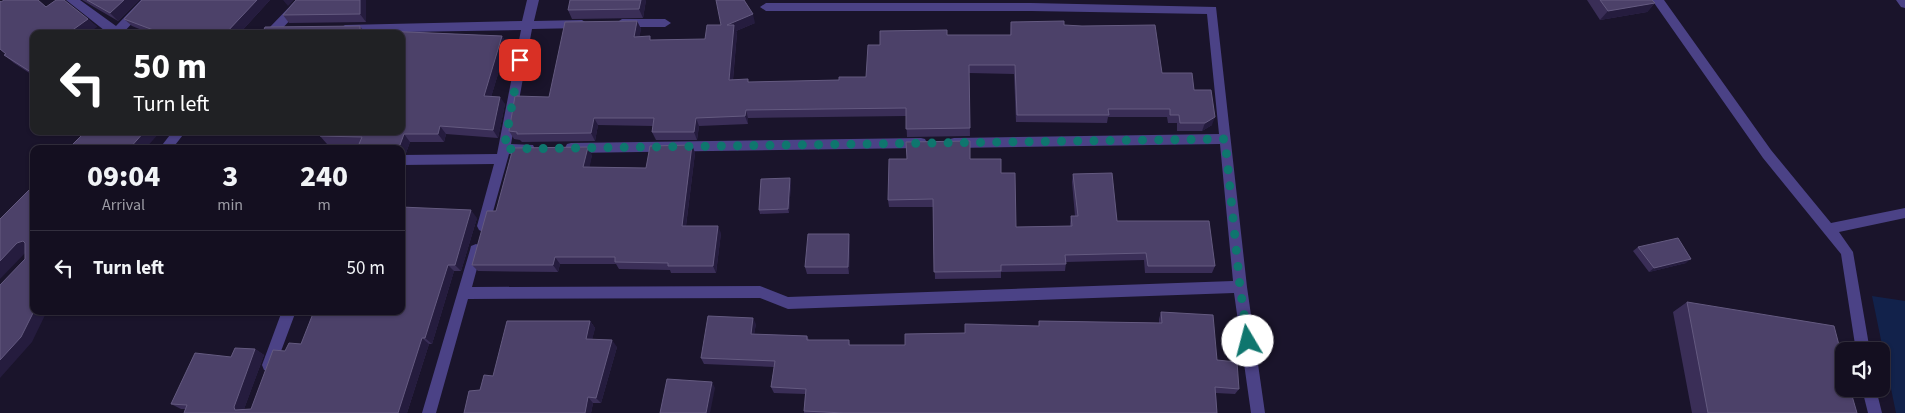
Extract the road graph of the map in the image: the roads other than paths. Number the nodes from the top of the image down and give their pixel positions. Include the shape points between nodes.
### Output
1 (72, 0) edge
2 (148, 0) edge
3 (304, 0) edge
4 (533, 0) edge
5 (1658, 0) edge
6 (1902, 0) edge
7 (1905, 4) edge
8 (1212, 5) edge
9 (766, 7) dead end
10 (665, 22) dead end
11 (527, 25) junction
12 (333, 29) edge
13 (112, 30) edge
14 (119, 30) edge
15 (275, 30) edge
16 (177, 135) edge
17 (1225, 139) junction
18 (168, 145) edge
19 (544, 148) edge
20 (563, 148) edge
21 (503, 154) junction
22 (405, 160) edge
23 (1905, 213) edge
24 (1828, 228) junction
25 (1240, 287) junction
26 (464, 293) junction
27 (288, 315) edge
28 (1862, 342) edge
29 (265, 376) edge
30 (1872, 397) edge
31 (429, 413) edge
32 (1258, 413) edge
33 (1875, 413) edge

1 - 13 street
2 - 14 street
3 - 15 street
4 - 11 street
5 - 24 street via 1767,154
6 - 7 street
8 - 9 street
8 - 17 street
10 - 11 street
11 - 12 street
11 - 21 street
16 - 18 street
17 - 20 street
17 - 25 street
19 - 21 street
21 - 22 street
21 - 26 street
23 - 24 street
24 - 28 street via 1847,252
25 - 26 street via 788,303 760,292
25 - 32 street
26 - 31 street
27 - 29 street
30 - 33 street

